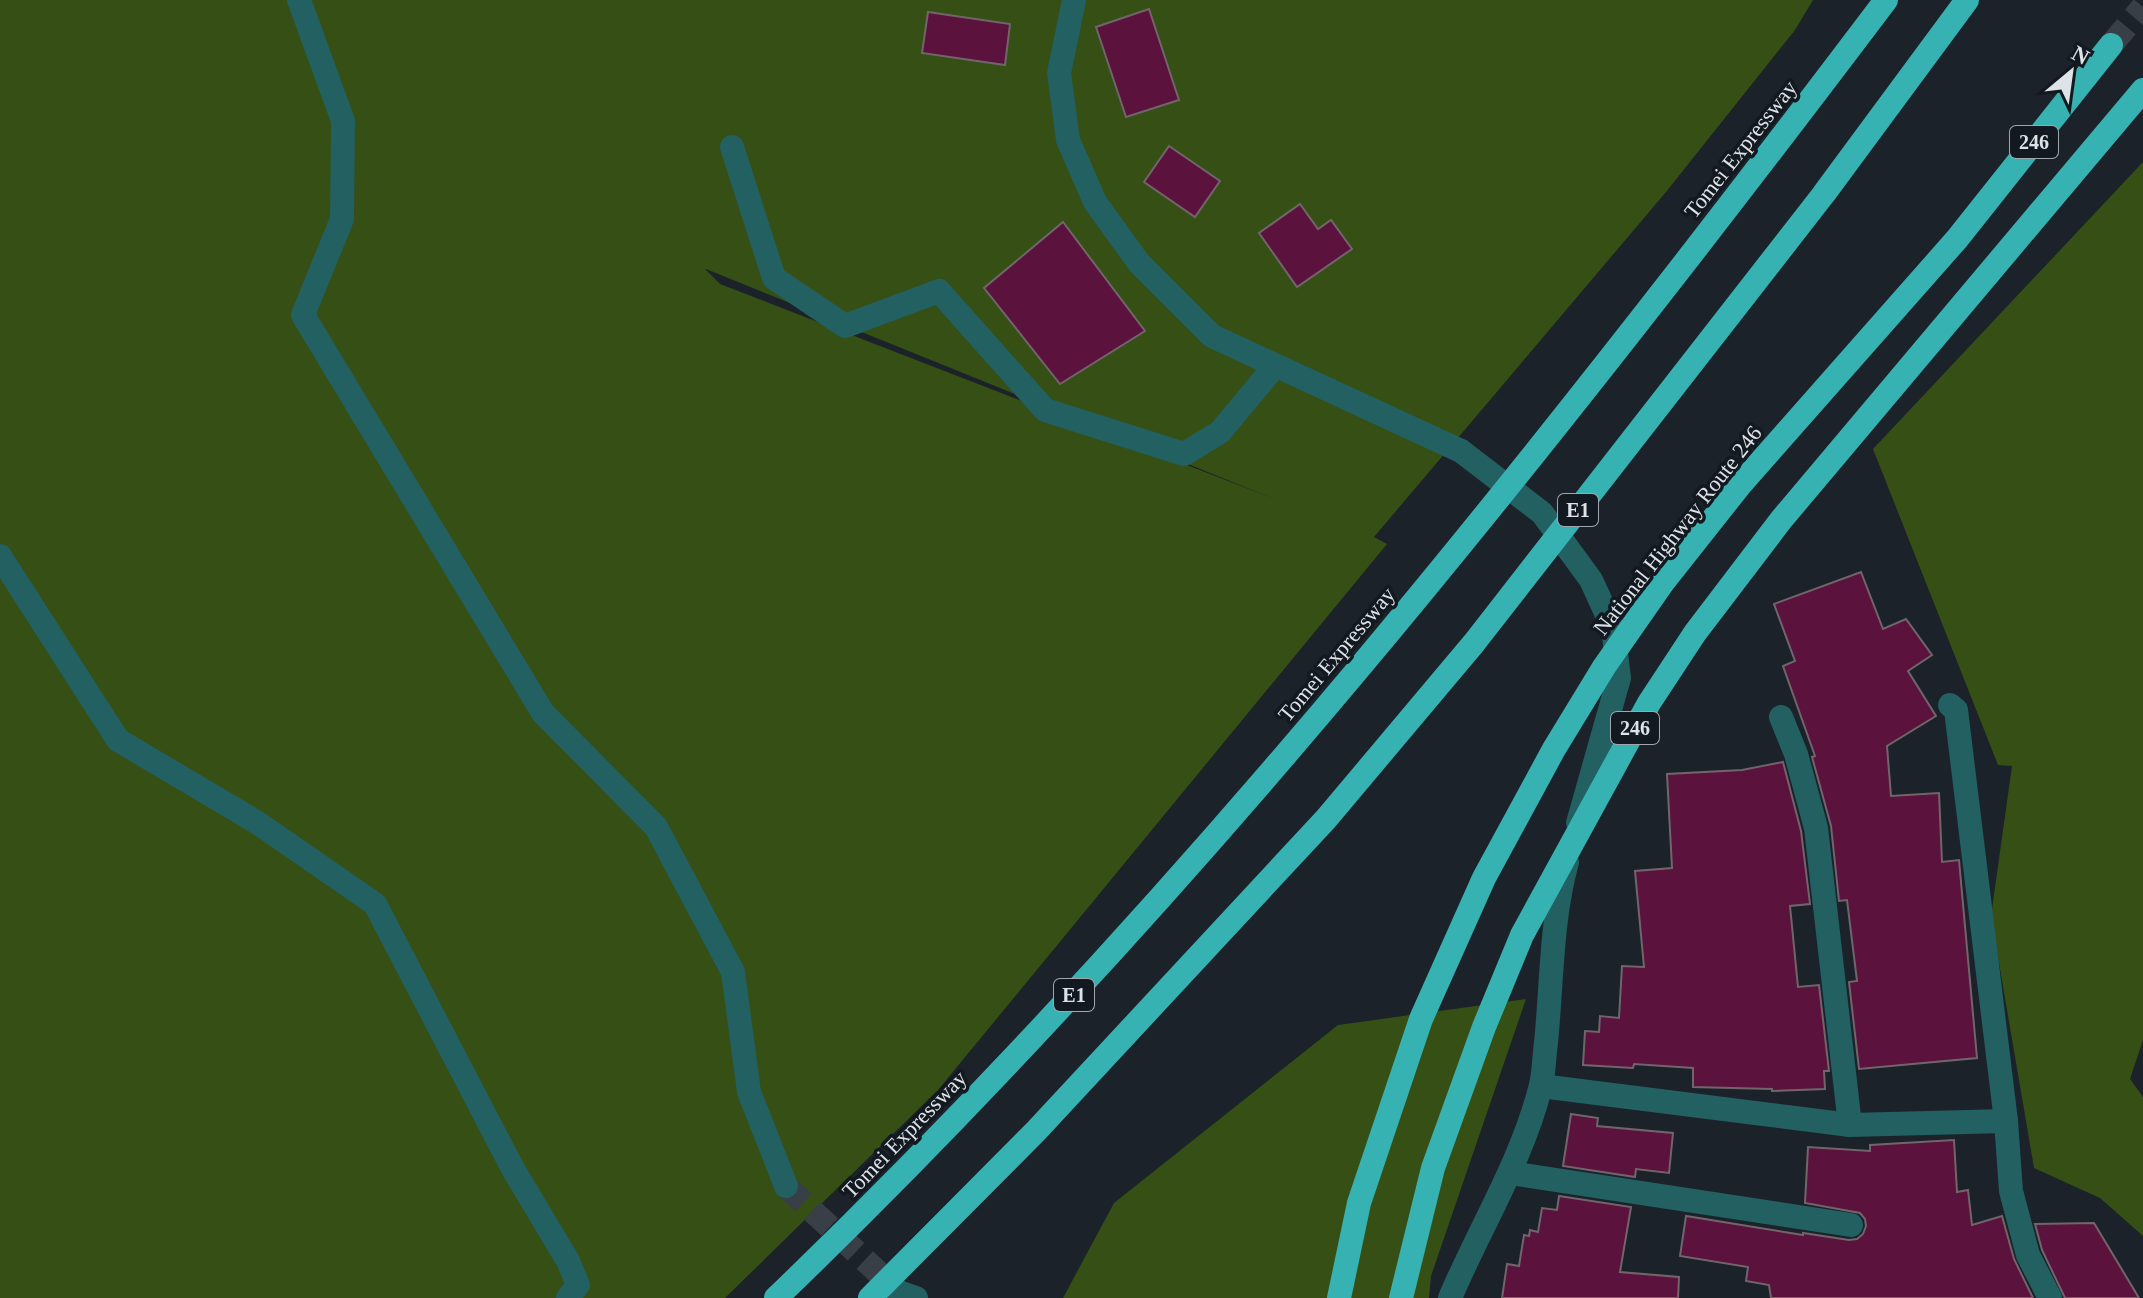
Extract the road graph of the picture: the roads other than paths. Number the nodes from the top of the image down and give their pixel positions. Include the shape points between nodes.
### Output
1 (299, 0) edge
2 (1074, 0) edge
3 (1886, 0) edge
4 (1967, 0) edge
5 (2111, 45) tunnel mouth
6 (2143, 90) edge
7 (732, 147) dead end
8 (1275, 366) junction
9 (0, 556) edge
10 (1950, 705) dead end
11 (1781, 717) dead end
12 (1541, 1086) junction
13 (2006, 1121) junction
14 (1850, 1125) junction
15 (1510, 1173) junction
16 (786, 1186) tunnel mouth
17 (1851, 1225) dead end
18 (568, 1298) edge
19 (776, 1298) edge
20 (870, 1298) edge
21 (1339, 1298) edge
22 (1401, 1298) edge
23 (1450, 1298) edge
24 (2050, 1298) edge

1 - 16 street via 343,121 342,219 303,315 543,713 656,827 733,972 749,1092
2 - 8 street via 1059,73 1068,140 1095,202 1139,263 1212,336
3 - 19 highway, Tomei Expressway / E1 via 1519,475 1354,675 1070,1000
4 - 20 highway, E1 via 1823,195 1474,643 1326,819 1036,1131
5 - 21 highway, National Highway Route 246 / 246 via 1957,239 1740,485 1604,667 1484,878 1421,1019 1359,1203
6 - 22 highway, 246 via 1781,520 1649,703 1522,935 1433,1168
7 - 8 street via 774,278 845,326 939,291 1045,410 1184,454 1220,432
8 - 12 street via 1461,451 1542,513 1591,580 1613,628 1619,678 1557,900
9 - 18 street via 118,740 258,823 375,904 513,1169 568,1261 578,1285
10 - 13 street via 1956,710
11 - 14 street via 1816,828
12 - 14 street
12 - 15 street
13 - 14 street
13 - 24 street via 2011,1191 2028,1255
15 - 17 street
15 - 23 street

